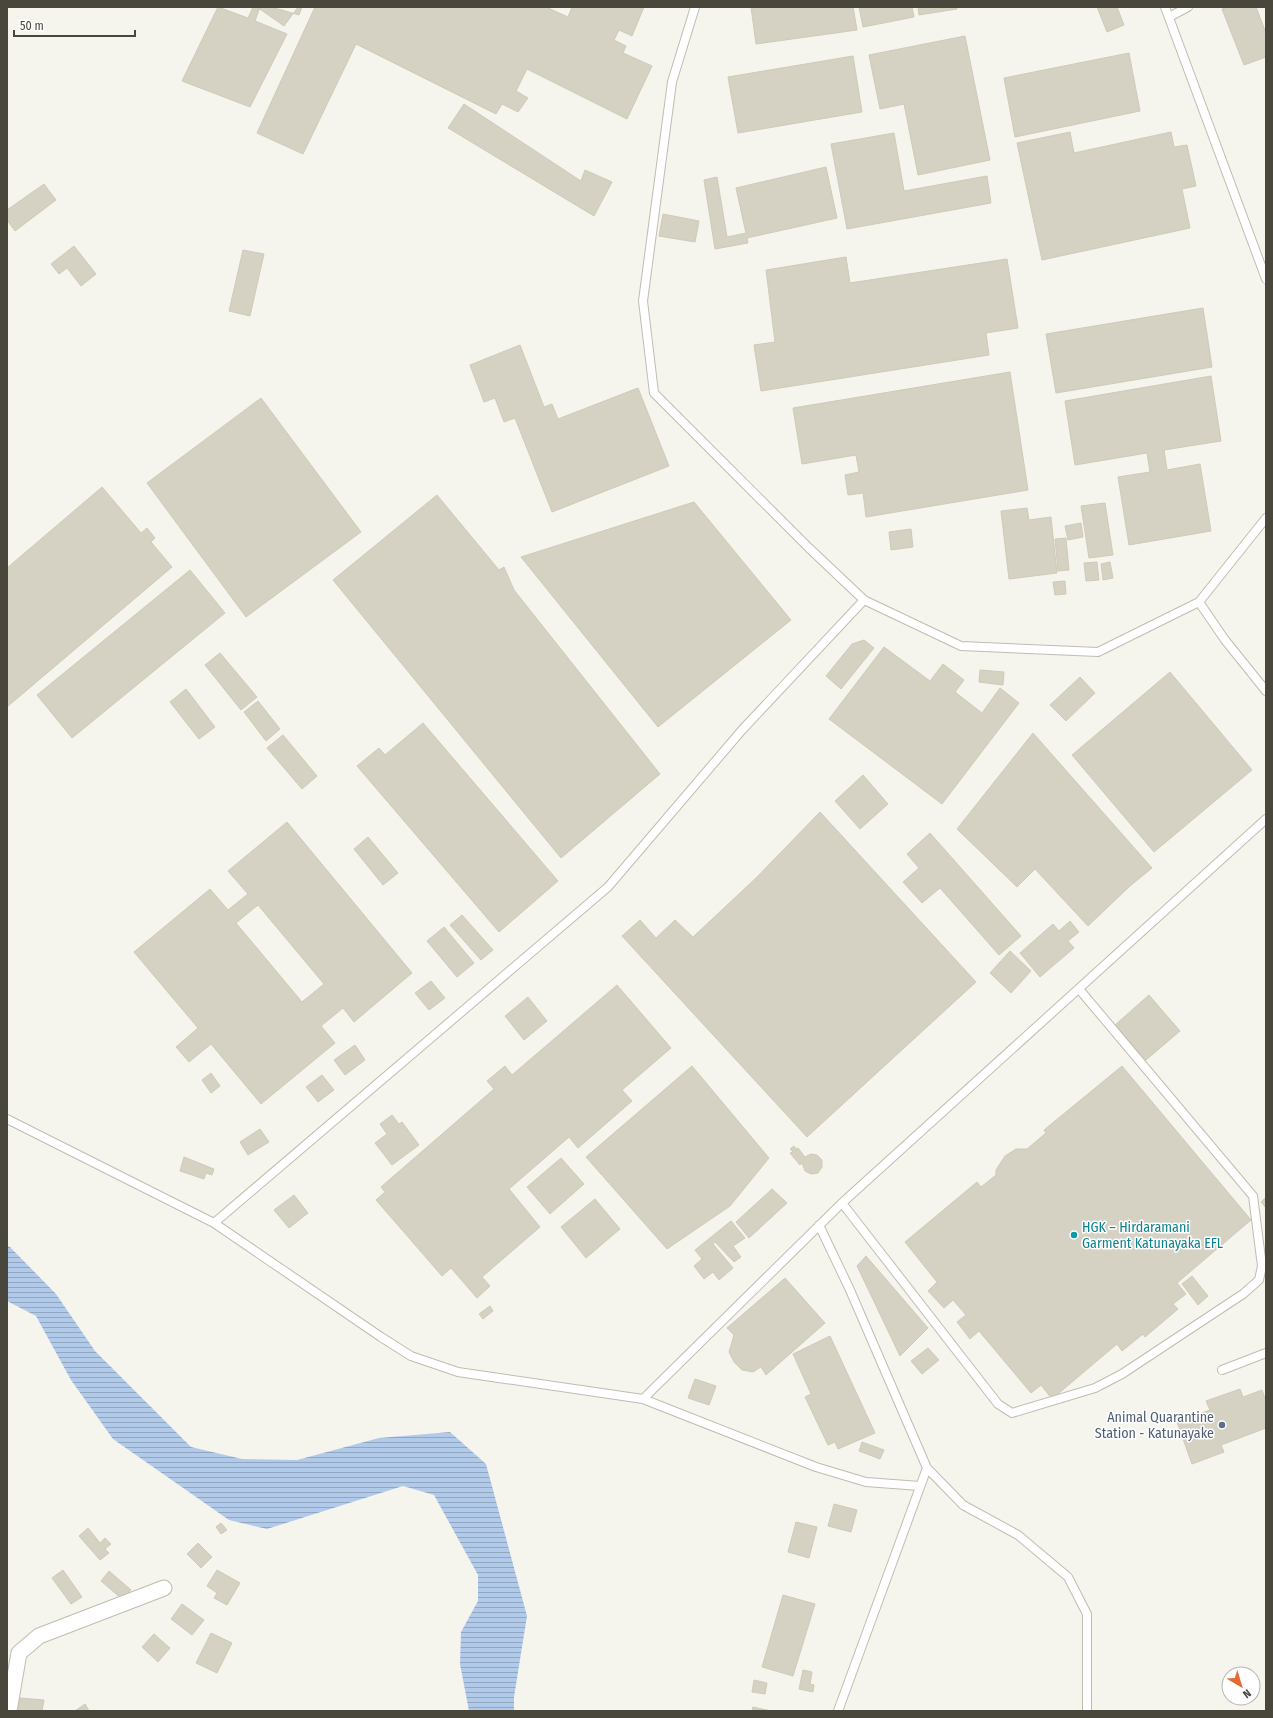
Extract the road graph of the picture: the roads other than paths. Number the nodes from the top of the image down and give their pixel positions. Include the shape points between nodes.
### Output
1 (694, 7) edge
2 (1165, 7) edge
3 (1188, 7) edge
4 (1169, 17) junction
5 (1266, 279) edge
6 (1266, 518) edge
7 (864, 600) junction
8 (1199, 602) junction
9 (1266, 691) edge
10 (1266, 819) edge
11 (1079, 989) junction
12 (7, 1119) edge
13 (842, 1203) junction
14 (214, 1223) junction
15 (819, 1225) junction
16 (1266, 1353) edge
17 (1222, 1370) dead end
18 (643, 1399) junction
19 (927, 1468) junction
20 (920, 1486) junction
21 (164, 1588) dead end
22 (9, 1711) edge
23 (838, 1711) edge
24 (1087, 1711) edge

1 - 7 lane via 672,82 642,301 654,393
2 - 4 lane
3 - 4 lane
4 - 5 lane
6 - 8 lane
7 - 8 lane via 961,646 1098,652
7 - 14 lane via 742,730 608,887
8 - 9 lane via 1225,640
10 - 11 lane
11 - 13 lane
11 - 13 lane via 1253,1196 1262,1266 1259,1280 1243,1294 1122,1374 1095,1388 1012,1413 998,1404
12 - 14 lane
13 - 15 lane
14 - 18 lane via 411,1356 458,1372
15 - 18 lane
15 - 19 lane
16 - 17 lane
18 - 20 lane via 816,1467 866,1482
19 - 20 lane
19 - 24 lane via 963,1505 1018,1536 1068,1577 1087,1614
20 - 23 lane
21 - 22 street via 39,1636 19,1653

